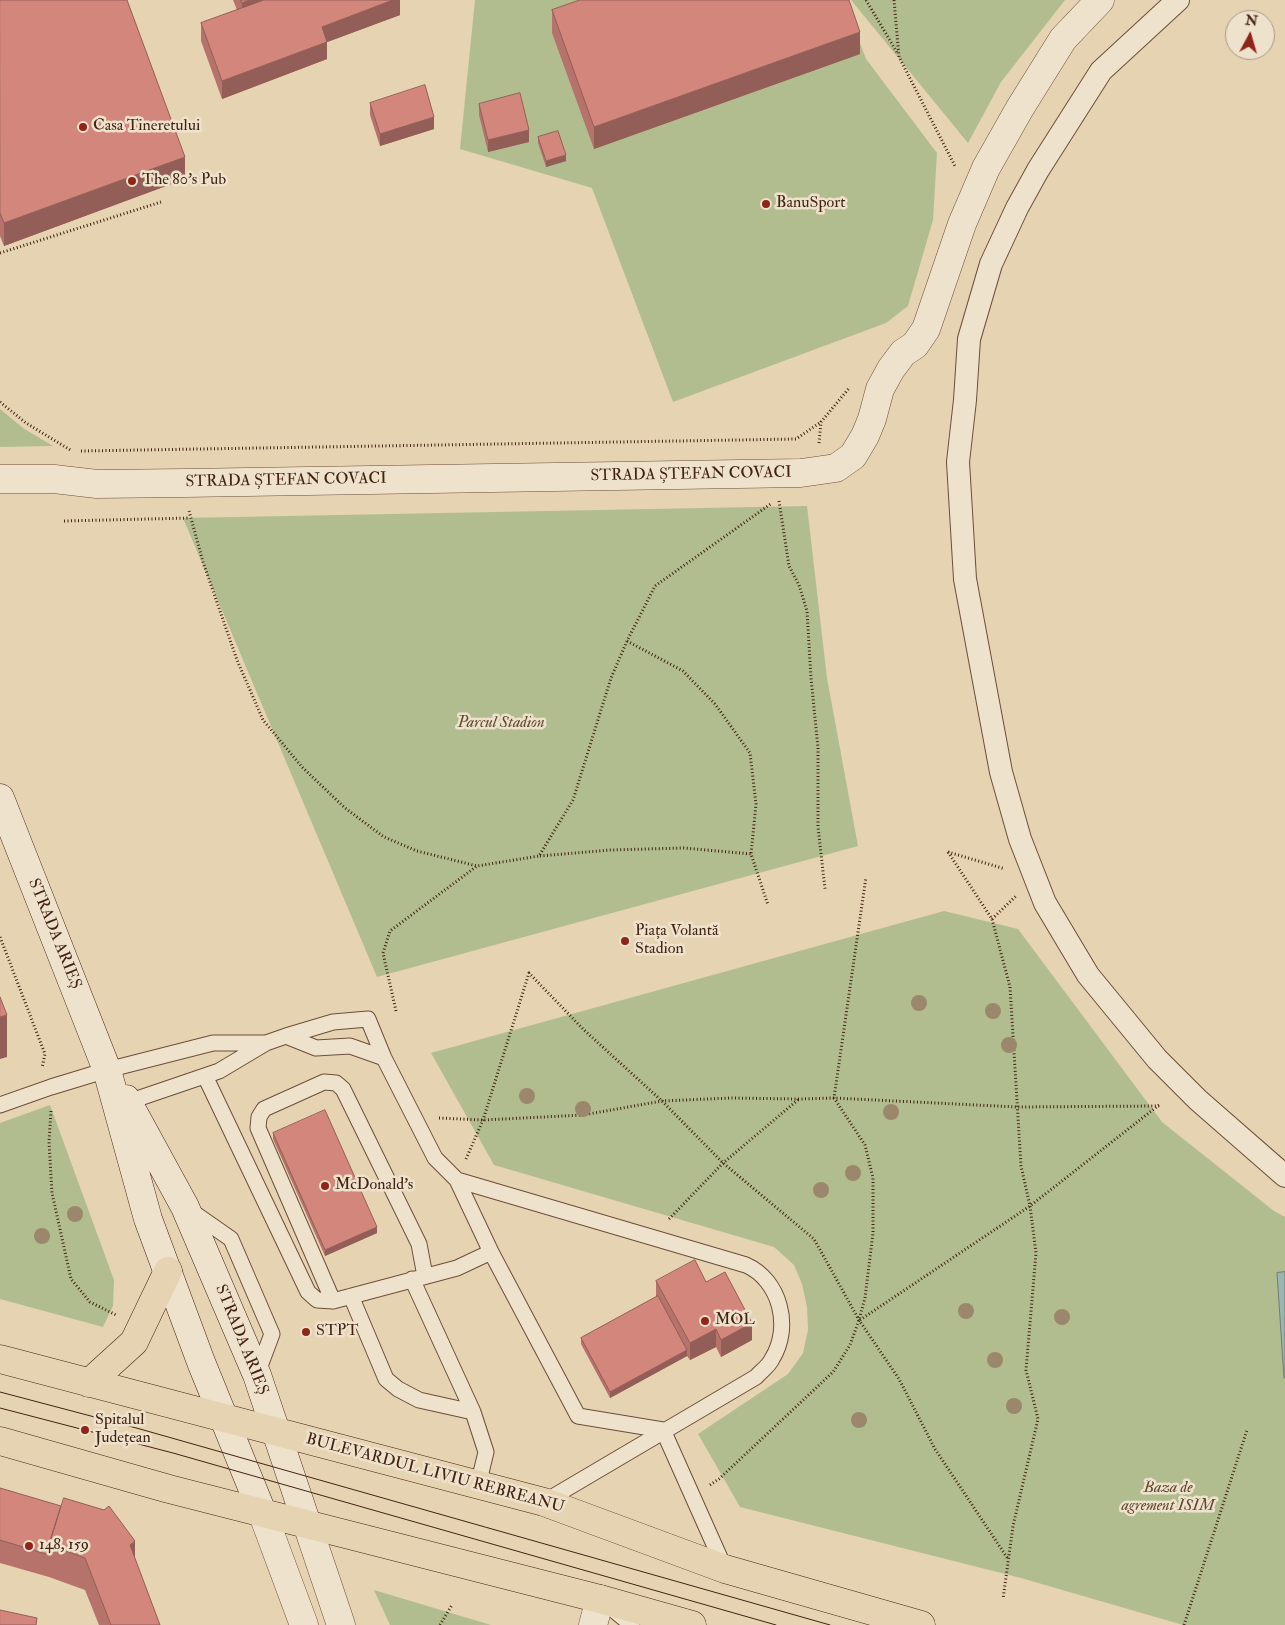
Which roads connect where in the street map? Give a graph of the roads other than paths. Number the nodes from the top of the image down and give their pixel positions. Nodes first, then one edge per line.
1 (1100, 0) edge
2 (1178, 0) edge
3 (0, 479) edge
4 (0, 798) edge
5 (286, 1036) junction
6 (266, 1043) junction
7 (384, 1058) junction
8 (107, 1070) junction
9 (205, 1076) junction
10 (128, 1102) junction
11 (0, 1105) edge
12 (1285, 1176) edge
13 (458, 1180) junction
14 (491, 1252) junction
15 (168, 1271) junction
16 (419, 1277) junction
17 (351, 1296) junction
18 (333, 1301) junction
19 (0, 1359) edge
20 (89, 1382) junction
21 (472, 1412) junction
22 (223, 1416) junction
23 (664, 1430) junction
24 (276, 1431) junction
25 (0, 1441) edge
26 (478, 1484) junction
27 (544, 1502) junction
28 (262, 1512) junction
29 (307, 1524) junction
30 (725, 1569) junction
31 (597, 1612) edge
32 (304, 1625) edge
33 (341, 1625) edge
34 (632, 1625) edge
35 (692, 1625) edge
36 (921, 1625) edge

1 - 3 street, STRADA ȘTEFAN COVACI
2 - 12 street
4 - 8 street, STRADA ARIEȘ
5 - 6 lane
5 - 7 lane
5 - 7 lane
6 - 8 lane
6 - 9 lane
7 - 13 lane
8 - 10 street, STRADA ARIEȘ
8 - 11 lane
8 - 15 street, STRADA ARIEȘ
9 - 10 lane
9 - 18 lane
10 - 24 street, STRADA ARIEȘ
13 - 14 lane
13 - 23 lane
14 - 16 lane
14 - 23 lane
15 - 20 main road
15 - 22 street, STRADA ARIEȘ
16 - 17 lane
16 - 18 lane
16 - 21 lane
17 - 18 lane
17 - 21 lane
19 - 20 main road, BULEVARDUL LIVIU REBREANU
20 - 22 main road, BULEVARDUL LIVIU REBREANU
21 - 26 lane
22 - 24 main road, BULEVARDUL LIVIU REBREANU
22 - 28 street, STRADA ARIEȘ
23 - 27 lane
23 - 30 lane
24 - 26 main road, BULEVARDUL LIVIU REBREANU
24 - 29 street, STRADA ARIEȘ
25 - 28 main road
26 - 27 main road, BULEVARDUL LIVIU REBREANU
27 - 30 main road, BULEVARDUL LIVIU REBREANU
28 - 29 main road
28 - 32 street, STRADA ARIEȘ
29 - 31 main road
29 - 33 street, STRADA ARIEȘ
30 - 36 main road, BULEVARDUL LIVIU REBREANU
31 - 34 lane
31 - 35 main road

